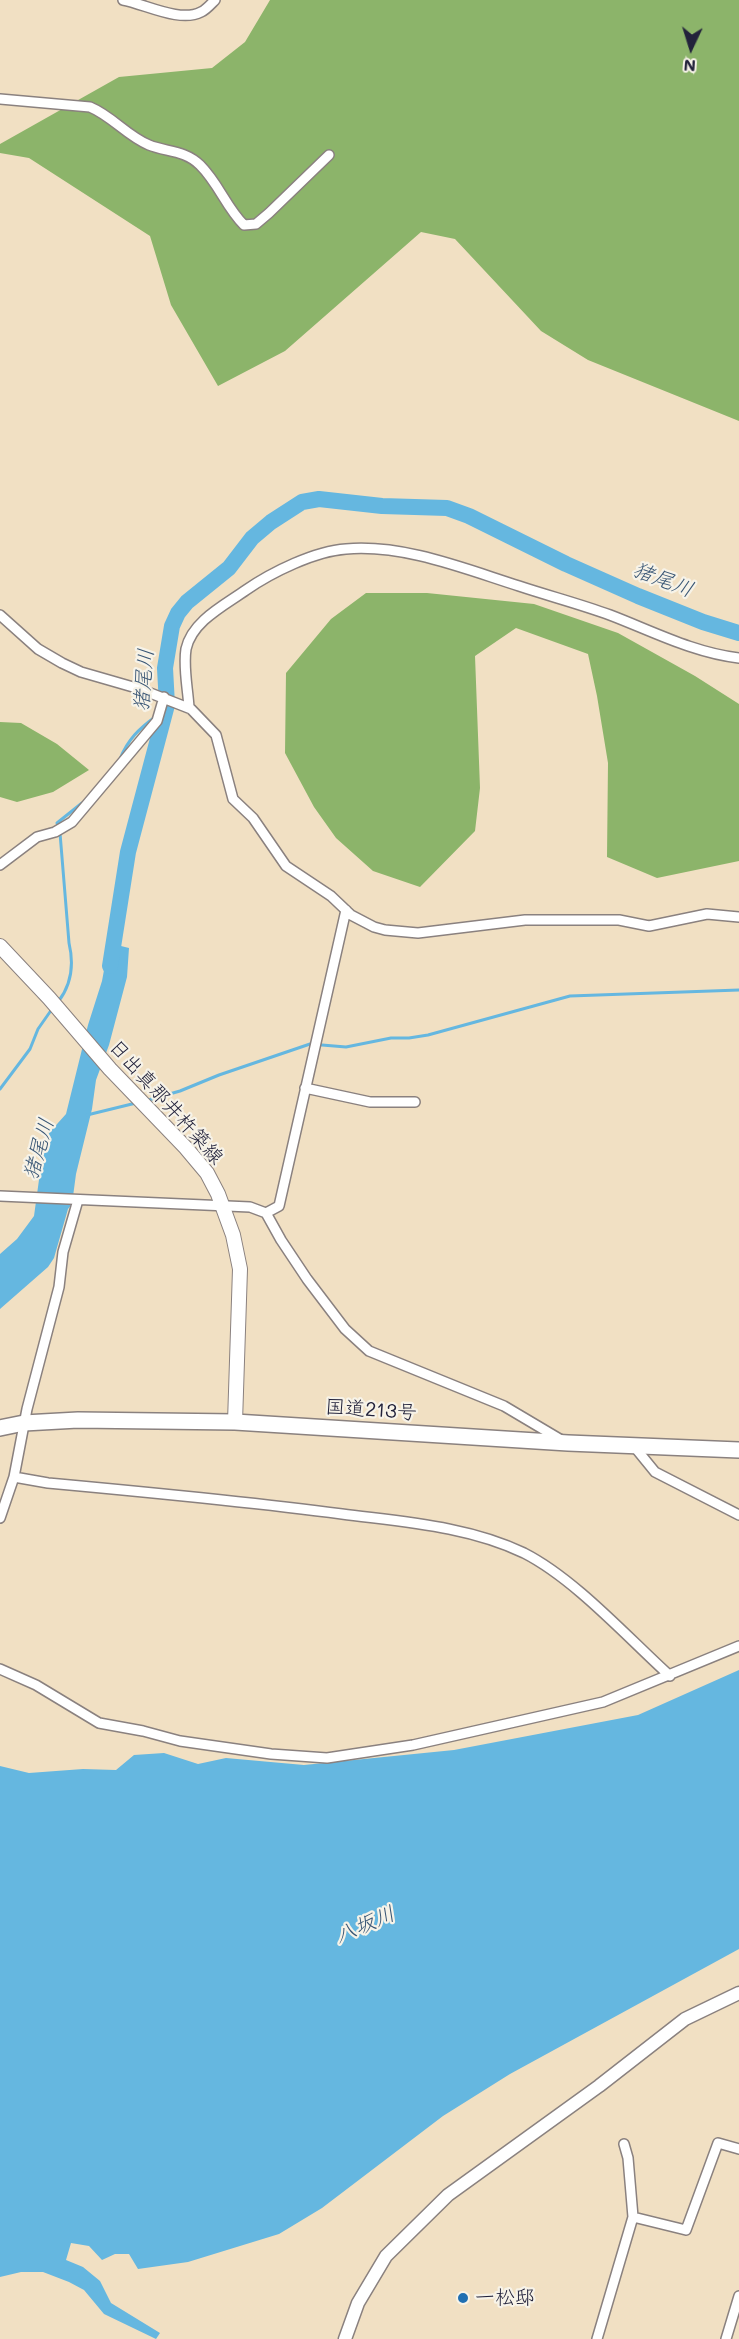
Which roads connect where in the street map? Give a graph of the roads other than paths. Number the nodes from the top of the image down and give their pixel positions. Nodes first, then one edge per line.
1 (123, 0) edge
2 (215, 0) edge
3 (147, 3) edge
4 (0, 99) edge
5 (329, 155) dead end
6 (0, 615) edge
7 (739, 658) edge
8 (164, 697) junction
9 (189, 708) junction
10 (0, 866) edge
11 (346, 910) junction
12 (739, 917) edge
13 (0, 946) edge
14 (305, 1088) junction
15 (415, 1102) dead end
16 (0, 1196) edge
17 (78, 1200) junction
18 (222, 1207) junction
19 (266, 1213) junction
20 (235, 1422) junction
21 (24, 1423) junction
22 (0, 1428) edge
23 (568, 1443) junction
24 (633, 1445) junction
25 (739, 1450) edge
26 (14, 1477) junction
27 (739, 1515) edge
28 (0, 1518) edge
29 (739, 1646) edge
30 (0, 1669) edge
31 (669, 1676) junction
32 (739, 1994) edge
33 (624, 2144) dead end
34 (739, 2149) edge
35 (633, 2217) junction
36 (739, 2296) edge
37 (345, 2339) edge
38 (597, 2339) edge
39 (726, 2339) edge

1 - 3 street
2 - 3 street
4 - 5 street
6 - 8 street
7 - 9 street
8 - 9 street
8 - 10 street
9 - 11 street
11 - 12 street
11 - 14 street
13 - 18 main road, 日出真那井杵築線
14 - 15 street
14 - 19 street
16 - 17 street
17 - 18 street
17 - 21 street
18 - 19 street
18 - 20 main road, 日出真那井杵築線
19 - 23 street
20 - 21 highway, 国道213号
20 - 23 highway, 国道213号
21 - 22 highway, 国道213号
21 - 26 street
23 - 24 highway, 国道213号
24 - 25 highway, 国道213号
24 - 27 street
26 - 28 street
26 - 31 street
29 - 31 street
30 - 31 street
32 - 37 street
33 - 35 street
34 - 35 street
35 - 38 street
36 - 39 street

